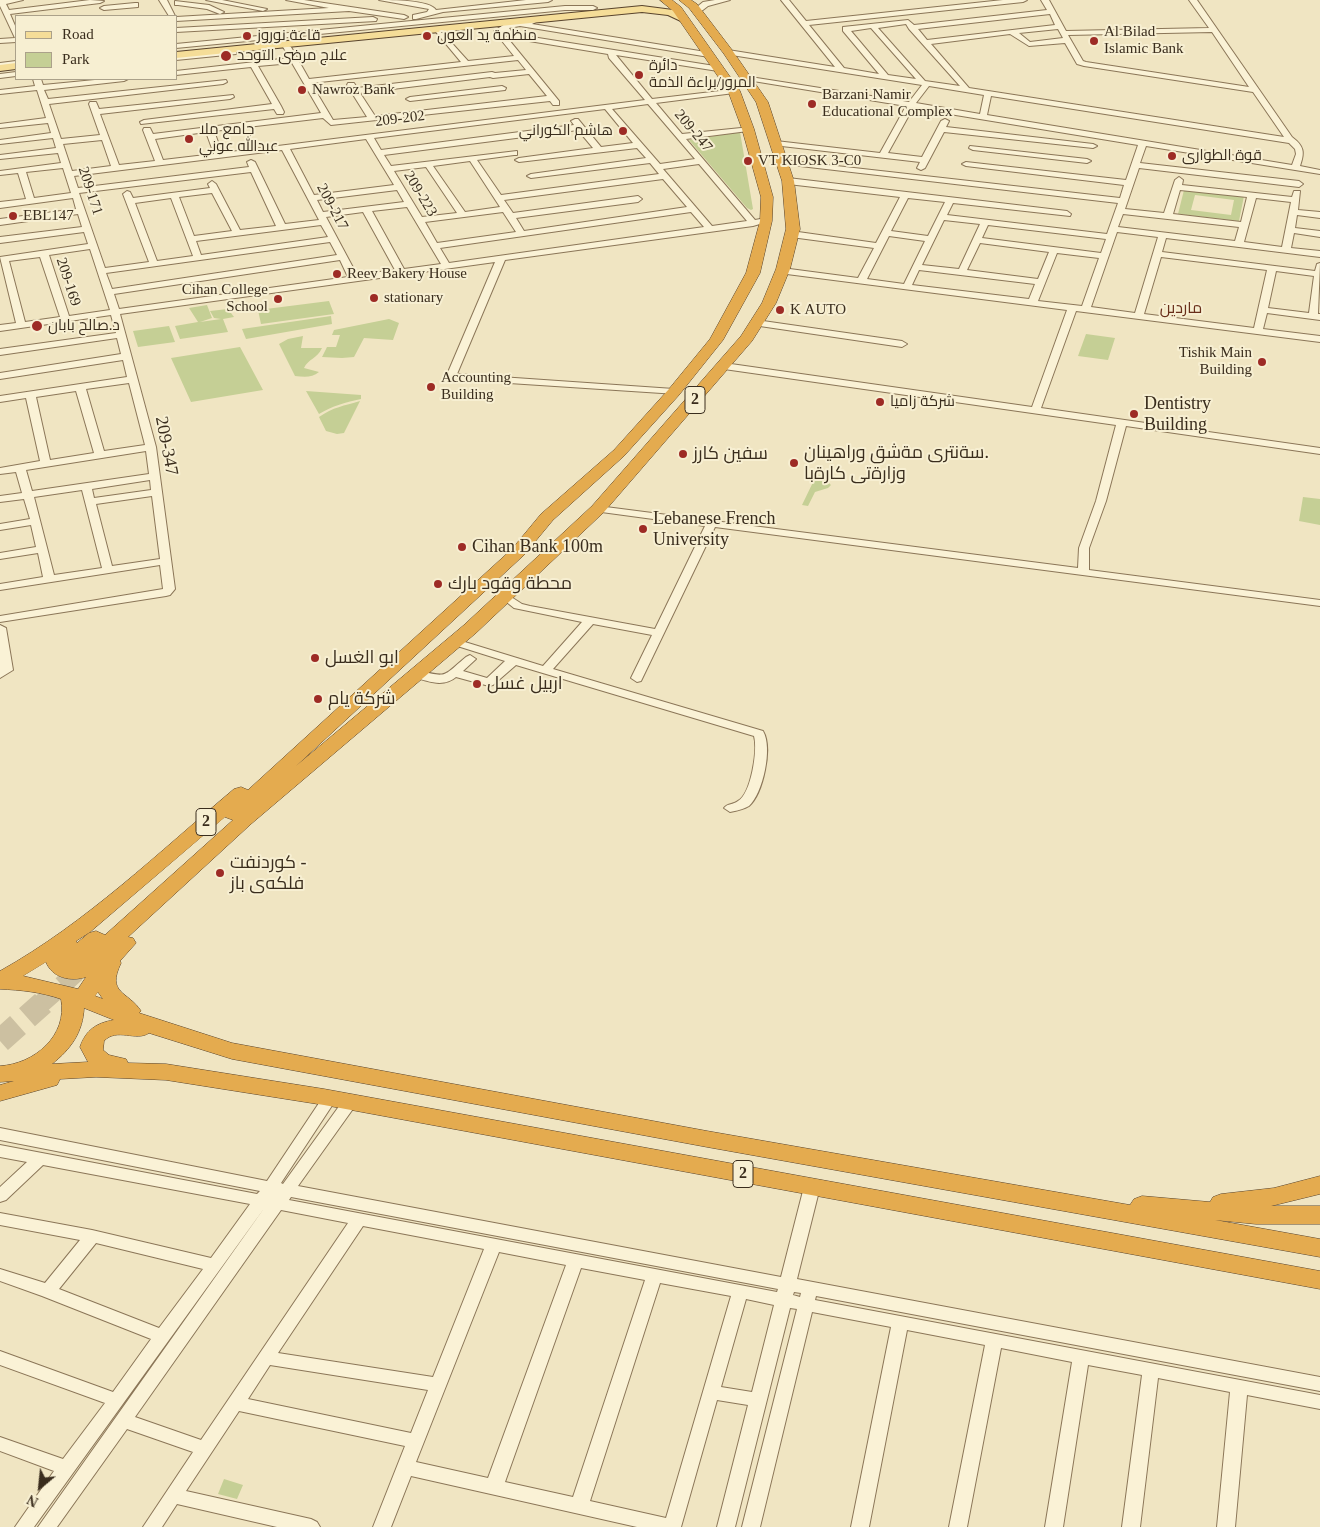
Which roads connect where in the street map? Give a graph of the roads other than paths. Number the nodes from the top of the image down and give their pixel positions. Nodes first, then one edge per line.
1 (19, 0) edge
2 (163, 0) edge
3 (210, 0) edge
4 (290, 0) edge
5 (383, 0) edge
6 (427, 0) edge
7 (548, 0) edge
8 (647, 0) edge
9 (664, 0) edge
10 (684, 0) edge
11 (726, 0) edge
12 (785, 0) edge
13 (1024, 0) edge
14 (1045, 0) edge
15 (1193, 0) edge
16 (2, 1) edge
17 (715, 1) junction
18 (178, 2) dead end
19 (398, 2) junction
20 (501, 2) edge
21 (101, 3) edge
22 (966, 3) edge
23 (637, 4) edge
24 (135, 5) edge
25 (701, 5) edge
26 (348, 9) junction
27 (597, 10) junction
28 (6, 12) junction
29 (1052, 12) junction
30 (288, 13) junction
31 (430, 13) junction
32 (900, 13) junction
33 (107, 15) edge
34 (171, 15) edge
35 (224, 16) junction
36 (404, 17) junction
37 (417, 17) junction
38 (854, 18) junction
39 (178, 19) edge
40 (683, 19) junction
41 (984, 19) junction
42 (454, 21) junction
43 (521, 22) junction
44 (804, 24) junction
45 (910, 24) junction
46 (872, 26) junction
47 (227, 27) junction
48 (487, 27) dead end
49 (505, 27) junction
50 (862, 27) junction
51 (431, 29) junction
52 (178, 30) edge
53 (1214, 30) junction
54 (15, 32) edge
55 (1012, 32) junction
56 (1001, 33) junction
57 (1065, 33) junction
58 (15, 34) edge
59 (0, 41) edge
60 (251, 42) junction
61 (926, 42) junction
62 (263, 44) junction
63 (178, 46) edge
64 (287, 47) junction
65 (178, 50) edge
66 (728, 52) junction
67 (612, 54) junction
68 (709, 55) junction
69 (178, 56) edge
70 (519, 58) junction
71 (295, 60) junction
72 (465, 62) dead end
73 (483, 62) junction
74 (254, 65) junction
75 (217, 69) junction
76 (718, 69) junction
77 (842, 70) junction
78 (531, 72) junction
79 (178, 73) edge
80 (493, 75) junction
81 (346, 77) junction
82 (886, 77) junction
83 (747, 78) junction
84 (37, 80) edge
85 (115, 80) edge
86 (307, 81) junction
87 (223, 82) junction
88 (925, 83) junction
89 (401, 85) junction
90 (41, 88) junction
91 (502, 88) junction
92 (967, 90) junction
93 (1256, 90) junction
94 (355, 91) junction
95 (0, 92) edge
96 (988, 93) junction
97 (90, 97) junction
98 (230, 97) junction
99 (552, 98) junction
100 (410, 99) junction
101 (46, 102) junction
102 (514, 102) junction
103 (651, 102) junction
104 (911, 105) junction
105 (277, 106) junction
106 (138, 107) junction
107 (607, 107) junction
108 (765, 109) junction
109 (237, 110) junction
110 (741, 110) junction
111 (951, 111) junction
112 (96, 112) junction
113 (433, 112) junction
114 (566, 112) junction
115 (419, 113) junction
116 (326, 116) junction
117 (984, 117) junction
118 (373, 119) junction
119 (52, 120) junction
120 (284, 121) junction
121 (144, 122) junction
122 (331, 123) junction
123 (465, 125) junction
124 (0, 126) edge
125 (580, 127) junction
126 (442, 128) junction
127 (941, 129) junction
128 (209, 130) junction
129 (982, 134) junction
130 (1097, 135) junction
131 (105, 136) junction
132 (369, 136) junction
133 (150, 137) junction
134 (502, 137) junction
135 (681, 137) junction
136 (340, 140) junction
137 (475, 140) junction
138 (1292, 141) junction
139 (0, 142) edge
140 (59, 142) junction
141 (776, 143) junction
142 (1143, 143) junction
143 (639, 145) junction
144 (1093, 146) junction
145 (285, 147) junction
146 (973, 148) junction
147 (599, 150) junction
148 (245, 152) junction
149 (379, 153) junction
150 (514, 153) junction
151 (219, 155) junction
152 (883, 155) junction
153 (0, 157) edge
154 (472, 158) junction
155 (519, 160) junction
156 (924, 160) junction
157 (701, 161) junction
158 (1087, 161) junction
159 (783, 162) junction
160 (160, 163) junction
161 (654, 163) junction
162 (428, 164) junction
163 (966, 164) junction
164 (67, 165) junction
165 (1135, 165) junction
166 (116, 168) junction
167 (254, 169) junction
168 (389, 169) junction
169 (1298, 169) junction
170 (21, 170) junction
171 (1182, 170) junction
172 (1320, 172) edge
173 (0, 173) edge
174 (70, 174) junction
175 (208, 175) junction
176 (531, 176) junction
177 (665, 176) junction
178 (916, 177) junction
179 (1080, 178) junction
180 (938, 179) junction
181 (624, 181) junction
182 (788, 181) junction
183 (959, 182) junction
184 (1129, 183) junction
185 (1299, 184) junction
186 (122, 185) junction
187 (399, 187) junction
188 (1177, 187) junction
189 (215, 190) junction
190 (543, 192) junction
191 (76, 193) junction
192 (906, 194) junction
193 (1074, 195) junction
194 (174, 196) junction
195 (1252, 196) junction
196 (929, 197) junction
197 (312, 198) junction
198 (499, 198) junction
199 (638, 199) junction
200 (950, 200) junction
201 (1296, 200) junction
202 (31, 201) junction
203 (130, 201) junction
204 (1123, 201) junction
205 (409, 204) junction
206 (0, 205) edge
207 (366, 209) junction
208 (693, 209) junction
209 (82, 211) junction
210 (1120, 211) junction
211 (508, 212) junction
212 (1293, 212) junction
213 (1067, 214) junction
214 (462, 215) junction
215 (651, 215) junction
216 (1168, 216) junction
217 (1320, 216) edge
218 (941, 217) junction
219 (322, 218) junction
220 (419, 220) junction
221 (0, 222) edge
222 (760, 222) junction
223 (985, 222) junction
224 (1244, 225) junction
225 (282, 228) junction
226 (88, 229) junction
227 (710, 229) junction
228 (1290, 230) junction
229 (1060, 231) junction
230 (237, 233) junction
231 (886, 233) junction
232 (1112, 233) junction
233 (522, 234) junction
234 (791, 234) junction
235 (1320, 234) edge
236 (1162, 235) junction
237 (565, 238) junction
238 (931, 238) junction
239 (192, 239) junction
240 (333, 239) junction
241 (0, 240) edge
242 (977, 240) junction
243 (1239, 244) junction
244 (93, 246) junction
245 (435, 246) junction
246 (879, 246) junction
247 (1054, 250) junction
248 (1286, 250) junction
249 (44, 254) junction
250 (1157, 254) junction
251 (1320, 254) edge
252 (1104, 256) junction
253 (343, 257) junction
254 (198, 258) junction
255 (501, 258) junction
256 (2, 260) edge
257 (246, 261) junction
258 (154, 264) junction
259 (446, 266) junction
260 (917, 267) junction
261 (1272, 268) junction
262 (1319, 270) edge
263 (101, 271) junction
264 (782, 271) junction
265 (4, 272) edge
266 (401, 272) junction
267 (962, 272) junction
268 (354, 279) junction
269 (861, 281) junction
270 (1042, 282) junction
271 (224, 286) junction
272 (907, 286) junction
273 (108, 292) junction
274 (740, 298) junction
275 (771, 298) junction
276 (1032, 302) junction
277 (1072, 308) junction
278 (1086, 309) junction
279 (1264, 310) junction
280 (114, 312) junction
281 (731, 314) junction
282 (1139, 316) junction
283 (1316, 316) edge
284 (65, 319) junction
285 (757, 321) junction
286 (21, 325) junction
287 (0, 328) edge
288 (1258, 332) junction
289 (121, 334) junction
290 (1320, 339) edge
291 (902, 344) dead end
292 (0, 352) edge
293 (127, 356) junction
294 (724, 366) junction
295 (0, 376) edge
296 (133, 379) junction
297 (80, 387) junction
298 (676, 390) junction
299 (30, 394) junction
300 (0, 399) edge
301 (1035, 411) junction
302 (1121, 425) junction
303 (151, 447) junction
304 (1320, 452) edge
305 (100, 456) junction
306 (46, 464) junction
307 (20, 468) junction
308 (0, 471) edge
309 (155, 476) junction
310 (86, 486) junction
311 (157, 492) junction
312 (28, 495) junction
313 (0, 499) edge
314 (90, 502) junction
315 (598, 509) junction
316 (36, 521) junction
317 (711, 524) junction
318 (0, 527) edge
319 (43, 549) junction
320 (0, 556) edge
321 (165, 561) junction
322 (108, 570) junction
323 (1083, 571) junction
324 (49, 579) junction
325 (0, 587) edge
326 (505, 596) junction
327 (1320, 602) edge
328 (0, 619) edge
329 (590, 621) junction
330 (0, 628) edge
331 (658, 633) junction
332 (455, 642) junction
333 (470, 659) dead end
334 (514, 660) junction
335 (546, 670) junction
336 (454, 673) junction
337 (0, 674) edge
338 (417, 674) junction
339 (637, 678) dead end
340 (341, 713) junction
341 (364, 720) junction
342 (730, 808) dead end
343 (78, 931) junction
344 (124, 944) junction
345 (0, 967) edge
346 (0, 981) edge
347 (76, 996) junction
348 (188, 1039) junction
349 (166, 1072) junction
350 (2, 1079) edge
351 (340, 1100) junction
352 (326, 1121) junction
353 (0, 1134) edge
354 (0, 1151) edge
355 (40, 1159) junction
356 (1320, 1185) edge
357 (270, 1186) junction
358 (812, 1187) junction
359 (287, 1190) junction
360 (0, 1196) edge
361 (261, 1201) junction
362 (278, 1204) junction
363 (1139, 1204) junction
364 (1080, 1206) junction
365 (1320, 1215) edge
366 (0, 1219) edge
367 (358, 1220) junction
368 (92, 1236) junction
369 (494, 1245) junction
370 (542, 1246) junction
371 (1320, 1248) edge
372 (1156, 1250) junction
373 (575, 1261) junction
374 (213, 1265) junction
375 (0, 1276) edge
376 (654, 1276) junction
377 (1320, 1280) edge
378 (1320, 1289) edge
379 (48, 1291) junction
380 (740, 1292) junction
381 (786, 1292) junction
382 (808, 1296) junction
383 (900, 1322) junction
384 (162, 1336) junction
385 (994, 1340) junction
386 (1108, 1353) junction
387 (1081, 1356) junction
388 (0, 1358) edge
389 (266, 1358) junction
390 (1151, 1370) junction
391 (1320, 1384) edge
392 (438, 1385) junction
393 (1240, 1387) junction
394 (711, 1392) junction
395 (116, 1400) junction
396 (758, 1400) junction
397 (1320, 1402) edge
398 (235, 1403) junction
399 (123, 1420) junction
400 (416, 1441) junction
401 (0, 1444) edge
402 (204, 1449) junction
403 (66, 1468) junction
404 (405, 1468) junction
405 (494, 1487) junction
406 (173, 1496) junction
407 (579, 1506) junction
408 (24, 1527) edge
409 (47, 1527) edge
410 (152, 1527) edge
411 (311, 1527) edge
412 (382, 1527) edge
413 (671, 1527) edge
414 (726, 1527) edge
415 (751, 1527) edge
416 (860, 1527) edge
417 (958, 1527) edge
418 (1054, 1527) edge
419 (1131, 1527) edge
420 (1226, 1527) edge

1 - 16 street
2 - 34 street
3 - 30 street
4 - 26 street
5 - 19 street
6 - 19 street
7 - 20 street
8 - 23 main road
9 - 40 highway, 2
10 - 25 highway, 2
11 - 17 street
12 - 44 street
13 - 22 street
14 - 29 street
15 - 53 street
16 - 28 street
17 - 25 street
17 - 25 street
18 - 35 street
19 - 31 street
20 - 31 street
21 - 24 street
21 - 28 street
21 - 33 street
22 - 32 street
22 - 41 street
23 - 27 main road
23 - 40 main road
25 - 66 highway, 2
26 - 30 street
26 - 36 street
27 - 42 main road
27 - 43 main road
28 - 54 street
29 - 41 street
29 - 57 street
30 - 35 street
31 - 37 street
32 - 38 street
32 - 45 street
35 - 39 street
35 - 47 street
36 - 37 street
36 - 47 street
37 - 51 street
38 - 44 street
38 - 50 street
40 - 68 highway, 2
41 - 45 street
41 - 56 street
42 - 51 street
42 - 60 main road
43 - 49 street
43 - 51 main road
43 - 68 street
44 - 77 street
45 - 46 street
45 - 61 street
46 - 50 street
46 - 88 street
47 - 52 street
48 - 51 street
49 - 67 street
49 - 70 street
50 - 82 street
51 - 62 main road
51 - 64 street
51 - 72 street
53 - 57 street
53 - 93 street
55 - 56 street
55 - 57 street
55 - 57 street
56 - 61 street
57 - 93 street
58 - 59 street
60 - 62 main road
60 - 65 main road
61 - 92 street
62 - 63 street
62 - 64 street
62 - 69 main road
64 - 71 street
66 - 77 street
66 - 83 highway, 2
67 - 76 street
67 - 103 street, 209-247
68 - 76 highway, 2
70 - 73 street
70 - 78 street
71 - 74 street
71 - 86 street
73 - 80 street
73 - 81 street
74 - 75 street
74 - 105 street
75 - 79 street
75 - 87 street
76 - 110 highway, 2
77 - 82 street
78 - 80 street
78 - 99 street
80 - 89 street
80 - 91 street
81 - 86 street
81 - 94 street
82 - 88 street
83 - 104 street
83 - 108 highway, 2
84 - 90 street, 209-171
85 - 90 street
86 - 116 street
87 - 97 street
87 - 98 street
88 - 92 street
88 - 104 street
89 - 94 street
89 - 100 street
90 - 95 street
90 - 101 street, 209-171
91 - 100 street
91 - 102 street
92 - 96 street
93 - 138 street
94 - 118 street
96 - 117 street
96 - 138 street
97 - 101 street
97 - 112 street
98 - 106 street
98 - 109 street
99 - 102 street
99 - 114 street
100 - 115 street
101 - 119 street, 209-171
102 - 113 street
103 - 107 street, 209-202
103 - 110 street, 209-202
103 - 135 street, 209-247
104 - 111 street
104 - 152 street
105 - 109 street
105 - 120 street
106 - 112 street
106 - 121 street
107 - 114 street, 209-202
107 - 143 street
108 - 110 highway
108 - 141 highway, 2
109 - 121 street
110 - 135 street
110 - 222 highway, 2
111 - 117 street
111 - 127 street
112 - 131 street
113 - 115 street
113 - 126 street
114 - 123 street, 209-202
114 - 125 street
115 - 118 street
116 - 120 street
116 - 122 street
117 - 130 street
118 - 122 street
119 - 124 street
119 - 140 street, 209-171
120 - 128 street
121 - 133 street
122 - 136 street
123 - 126 street, 209-202
123 - 137 street
125 - 134 street
125 - 147 street
126 - 132 street, 209-202
127 - 129 street
127 - 156 street
128 - 133 street
128 - 151 street
129 - 144 street
129 - 146 street
130 - 142 street
130 - 144 street
131 - 140 street
131 - 166 street
132 - 136 street, 209-202
132 - 149 street, 209-223
133 - 160 street
134 - 137 street
134 - 150 street
135 - 157 street, 209-247
136 - 145 street, 209-202
137 - 149 street
138 - 169 street
139 - 140 street
140 - 153 street
140 - 164 street, 209-171
141 - 152 street
141 - 159 highway, 2
142 - 165 street
142 - 169 street
143 - 147 street
143 - 161 street
144 - 158 street
145 - 148 street, 209-202
145 - 197 street, 209-217
146 - 158 street
146 - 163 street
147 - 155 street
148 - 151 street, 209-202
148 - 167 street
149 - 168 street, 209-223
150 - 154 street
150 - 155 street
151 - 160 street, 209-202
152 - 156 street
154 - 162 street
154 - 198 street
155 - 176 street
156 - 178 street
157 - 161 street
157 - 222 street, 209-247
158 - 179 street
159 - 178 street
159 - 182 highway, 2
160 - 166 street, 209-202
161 - 176 street
161 - 177 street
162 - 168 street
162 - 214 street
163 - 179 street
163 - 183 street
164 - 170 street
164 - 174 street, 209-171
165 - 171 street
165 - 184 street
166 - 174 street, 209-202
167 - 175 street
167 - 225 street
168 - 187 street, 209-223
169 - 172 street
169 - 185 street
170 - 173 street
170 - 202 street
171 - 185 street
171 - 188 street
174 - 191 street, 209-171
175 - 186 street
175 - 189 street
176 - 190 street
177 - 181 street
177 - 208 street
178 - 180 street
179 - 184 street
180 - 183 street
180 - 196 street
181 - 190 street
181 - 199 street
182 - 192 street
182 - 234 highway, 2
183 - 193 street
184 - 204 street
185 - 201 street
186 - 191 street
186 - 203 street
187 - 197 street
187 - 205 street, 209-223
188 - 195 street
188 - 216 street
189 - 194 street
189 - 230 street
190 - 198 street
191 - 202 street
191 - 209 street, 209-171
192 - 196 street
192 - 231 street
193 - 204 street
193 - 213 street
194 - 203 street
194 - 239 street
195 - 201 street
195 - 224 street
196 - 200 street
197 - 219 street, 209-217
198 - 211 street
199 - 211 street
199 - 215 street
200 - 213 street
200 - 218 street
201 - 212 street
202 - 206 street
203 - 258 street
204 - 210 street
205 - 207 street
205 - 220 street, 209-223
207 - 219 street
207 - 266 street
208 - 215 street
208 - 227 street
209 - 221 street
209 - 226 street, 209-171
210 - 216 street
210 - 232 street
211 - 214 street
211 - 233 street
212 - 217 street
212 - 228 street
213 - 229 street
214 - 220 street
215 - 237 street
216 - 224 street
218 - 223 street
218 - 238 street
219 - 225 street
219 - 240 street, 209-217
220 - 245 street, 209-223
222 - 227 street
222 - 274 highway, 2
223 - 229 street
223 - 242 street
224 - 243 street
225 - 230 street
226 - 241 street
226 - 244 street, 209-171
227 - 237 street
228 - 235 street
228 - 248 street
229 - 232 street
230 - 239 street
231 - 238 street
231 - 246 street
232 - 236 street
232 - 252 street
233 - 237 street
233 - 245 street
234 - 246 street
234 - 264 highway, 2
236 - 243 street
236 - 250 street
237 - 255 street
238 - 260 street
239 - 254 street
240 - 253 street, 209-217
240 - 257 street
242 - 247 street
242 - 267 street
243 - 248 street
244 - 249 street
244 - 263 street, 209-171
245 - 259 street, 209-223
246 - 269 street
247 - 252 street
247 - 270 street
248 - 251 street
249 - 256 street
249 - 284 street, 209-169
250 - 261 street
250 - 282 street
252 - 278 street
253 - 257 street
253 - 268 street, 209-217
254 - 257 street
254 - 258 street
255 - 259 street
255 - 298 street
256 - 265 street
257 - 271 street
258 - 263 street
259 - 266 street
260 - 267 street
260 - 272 street
261 - 262 street
261 - 279 street
262 - 283 street
263 - 273 street, 209-171
264 - 269 street
264 - 275 highway, 2
265 - 286 street
266 - 268 street
267 - 270 street
268 - 271 street
269 - 272 street
270 - 276 street
271 - 273 street
271 - 280 street
272 - 276 street
273 - 280 street, 209-171
274 - 275 highway
274 - 281 highway, 2
275 - 285 highway, 2
276 - 277 street
277 - 278 street
277 - 301 street
278 - 282 street
279 - 283 street
279 - 288 street
280 - 284 street
280 - 289 street, 209-347
281 - 285 highway
281 - 298 highway, 2
282 - 288 street
284 - 286 street
285 - 291 street
285 - 294 highway, 2
286 - 287 street
288 - 290 street
289 - 292 street
289 - 293 street, 209-347
293 - 295 street
293 - 296 street, 209-347
294 - 301 street
294 - 315 highway, 2
296 - 297 street
296 - 303 street, 209-347
297 - 299 street
297 - 305 street
298 - 340 highway, 2
299 - 300 street
299 - 306 street
301 - 302 street
301 - 304 street
302 - 304 street
302 - 323 street
303 - 305 street
303 - 309 street, 209-347
305 - 306 street
306 - 307 street
307 - 308 street
307 - 312 street
309 - 310 street
309 - 311 street, 209-347
310 - 312 street
310 - 314 street
311 - 314 street
311 - 321 street, 209-347
312 - 313 street
312 - 316 street
314 - 322 street
315 - 317 street
315 - 326 highway, 2
316 - 318 street
316 - 319 street
317 - 323 street
317 - 331 street
319 - 320 street
319 - 324 street
321 - 322 street
321 - 328 street, 209-347
322 - 324 street
323 - 327 street
324 - 325 street
326 - 329 street
326 - 332 highway, 2
329 - 331 street
329 - 335 street
330 - 337 street
331 - 339 street
332 - 334 street
332 - 338 highway, 2
333 - 336 street
334 - 335 street
334 - 336 street
335 - 342 street
336 - 338 street
338 - 341 highway, 2
340 - 341 highway
340 - 343 highway, 2
341 - 344 highway, 2
343 - 344 highway
343 - 345 highway
343 - 346 highway, 2
344 - 347 highway, 2
344 - 348 highway
346 - 347 highway
347 - 348 highway, 2
347 - 350 highway
348 - 349 highway
348 - 364 highway, 2
349 - 350 highway, 2
349 - 351 highway, 2
351 - 352 street
351 - 358 highway, 2
352 - 357 street
352 - 359 street
353 - 357 street
354 - 355 street
355 - 360 street
355 - 361 street
356 - 363 highway
357 - 359 street
357 - 361 street
358 - 372 highway, 2
358 - 381 street
359 - 362 street
359 - 370 street
361 - 362 street
361 - 374 street
362 - 367 street
362 - 399 street
363 - 364 highway
363 - 365 highway
364 - 371 highway, 2
366 - 368 street
367 - 369 street
367 - 389 street
368 - 374 street
368 - 379 street
369 - 370 street
369 - 392 street
370 - 373 street
370 - 381 street
372 - 377 highway, 2
372 - 378 highway
373 - 376 street
373 - 405 street
374 - 384 street
375 - 379 street
376 - 380 street
376 - 407 street
379 - 384 street
380 - 381 street
380 - 394 street
381 - 382 street
381 - 396 street
382 - 383 street
382 - 386 street
382 - 415 street
383 - 385 street
383 - 416 street
384 - 395 street
385 - 387 street
385 - 417 street
386 - 387 street
386 - 390 street
386 - 391 street
387 - 418 street
388 - 395 street
389 - 392 street
389 - 398 street
390 - 393 street
390 - 419 street
392 - 400 street
393 - 397 street
393 - 420 street
394 - 396 street
394 - 413 street
395 - 403 street
396 - 414 street
398 - 400 street
398 - 402 street
399 - 402 street
399 - 409 street
400 - 404 street
401 - 403 street
402 - 406 street
403 - 408 street
404 - 405 street
404 - 412 street
405 - 407 street
406 - 410 street
406 - 411 street
407 - 413 street

